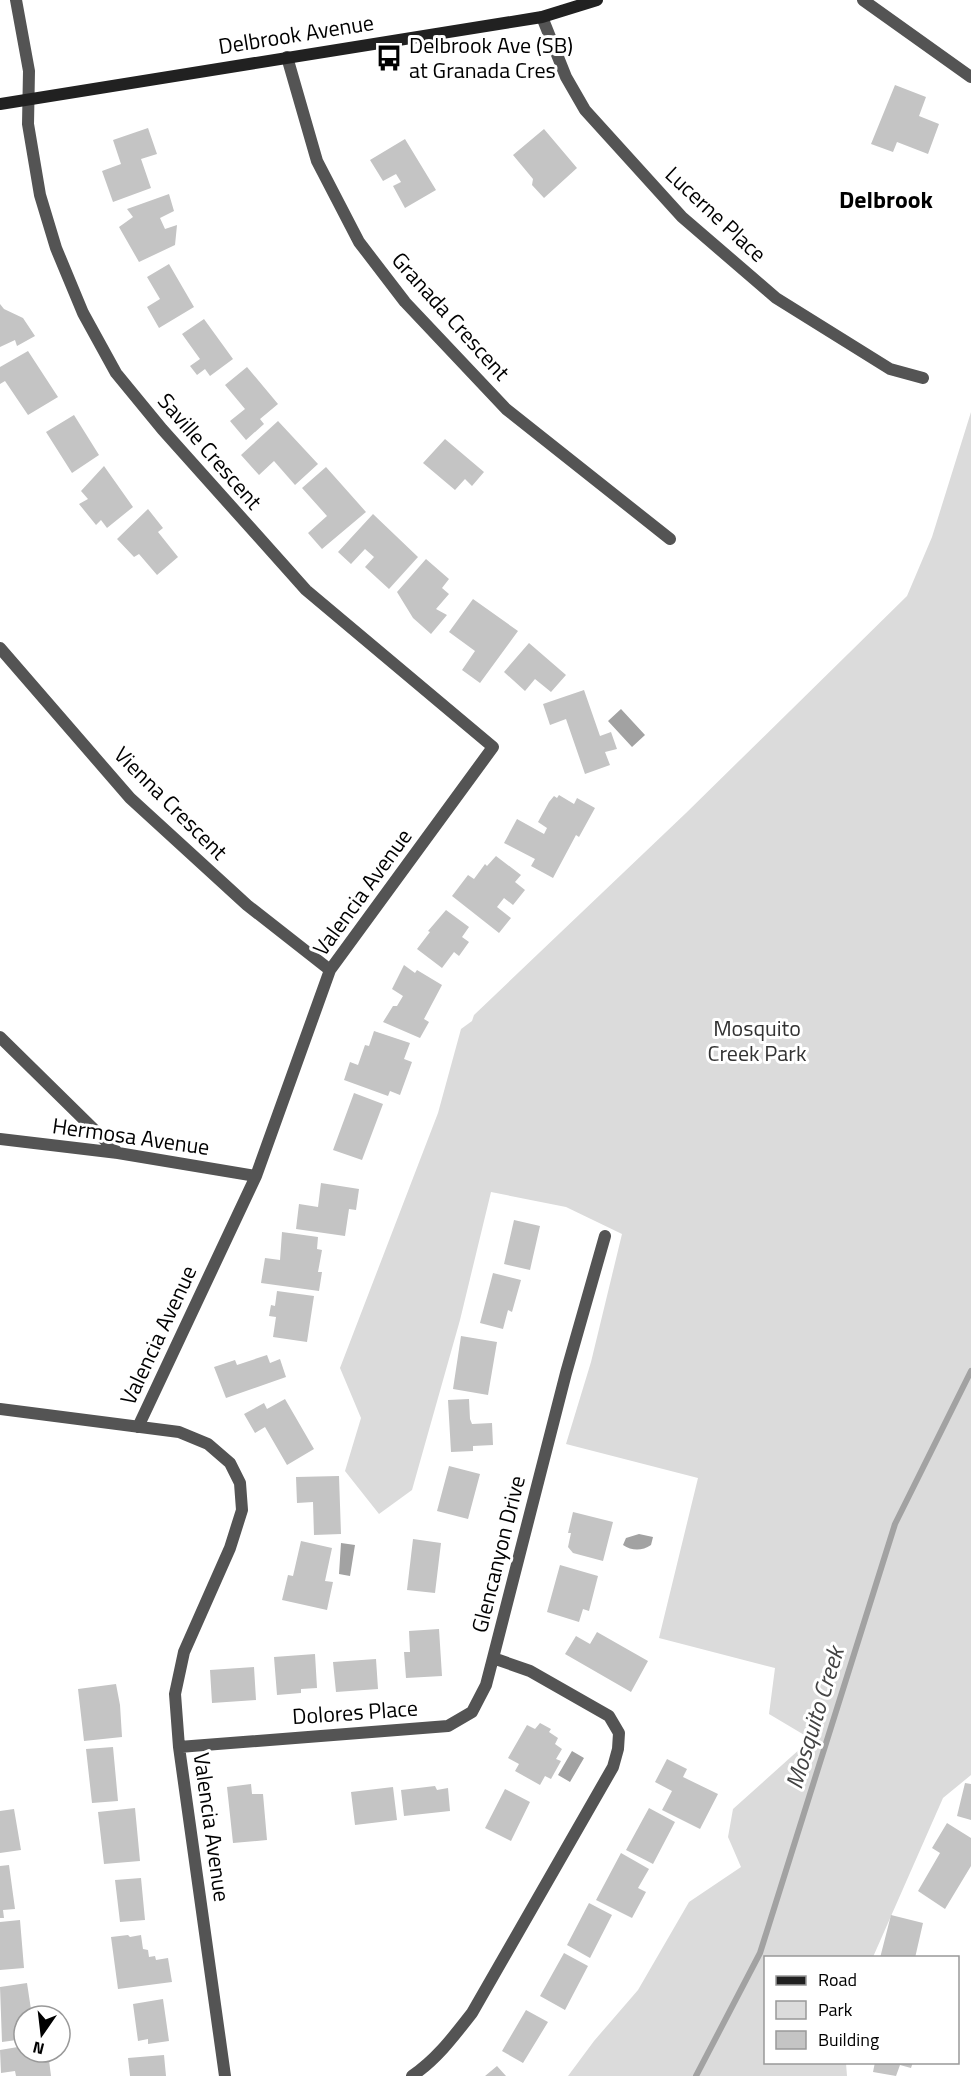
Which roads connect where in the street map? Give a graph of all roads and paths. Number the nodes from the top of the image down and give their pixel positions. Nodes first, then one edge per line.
1 (16, 0) edge
2 (597, 0) edge
3 (863, 0) edge
4 (542, 16) junction
5 (287, 57) junction
6 (971, 77) edge
7 (28, 99) junction
8 (0, 104) edge
9 (923, 378) dead end
10 (670, 539) dead end
11 (0, 648) edge
12 (493, 747) joint
13 (330, 970) junction
14 (0, 1037) edge
15 (0, 1139) edge
16 (118, 1153) junction
17 (256, 1176) junction
18 (605, 1236) dead end
19 (0, 1409) edge
20 (138, 1427) junction
21 (493, 1658) junction
22 (179, 1747) junction
23 (225, 2076) edge
24 (412, 2076) edge

1 - 7 street, Saville Crescent
2 - 4 street, Delbrook Avenue
3 - 6 street
4 - 5 street, Delbrook Avenue
4 - 9 street, Lucerne Place
5 - 7 street, Delbrook Avenue
5 - 10 street, Granada Crescent
7 - 8 street, Delbrook Avenue
7 - 12 street, Saville Crescent
11 - 13 street, Vienna Crescent
12 - 13 street, Valencia Avenue
13 - 17 street, Valencia Avenue
14 - 16 street
15 - 16 street, Hermosa Avenue
16 - 17 street, Hermosa Avenue
17 - 20 street, Valencia Avenue
18 - 21 street, Glencanyon Drive
19 - 20 street
20 - 22 street, Valencia Avenue
21 - 22 street, Dolores Place
21 - 24 street, Glencanyon Drive
22 - 23 street, Valencia Avenue

